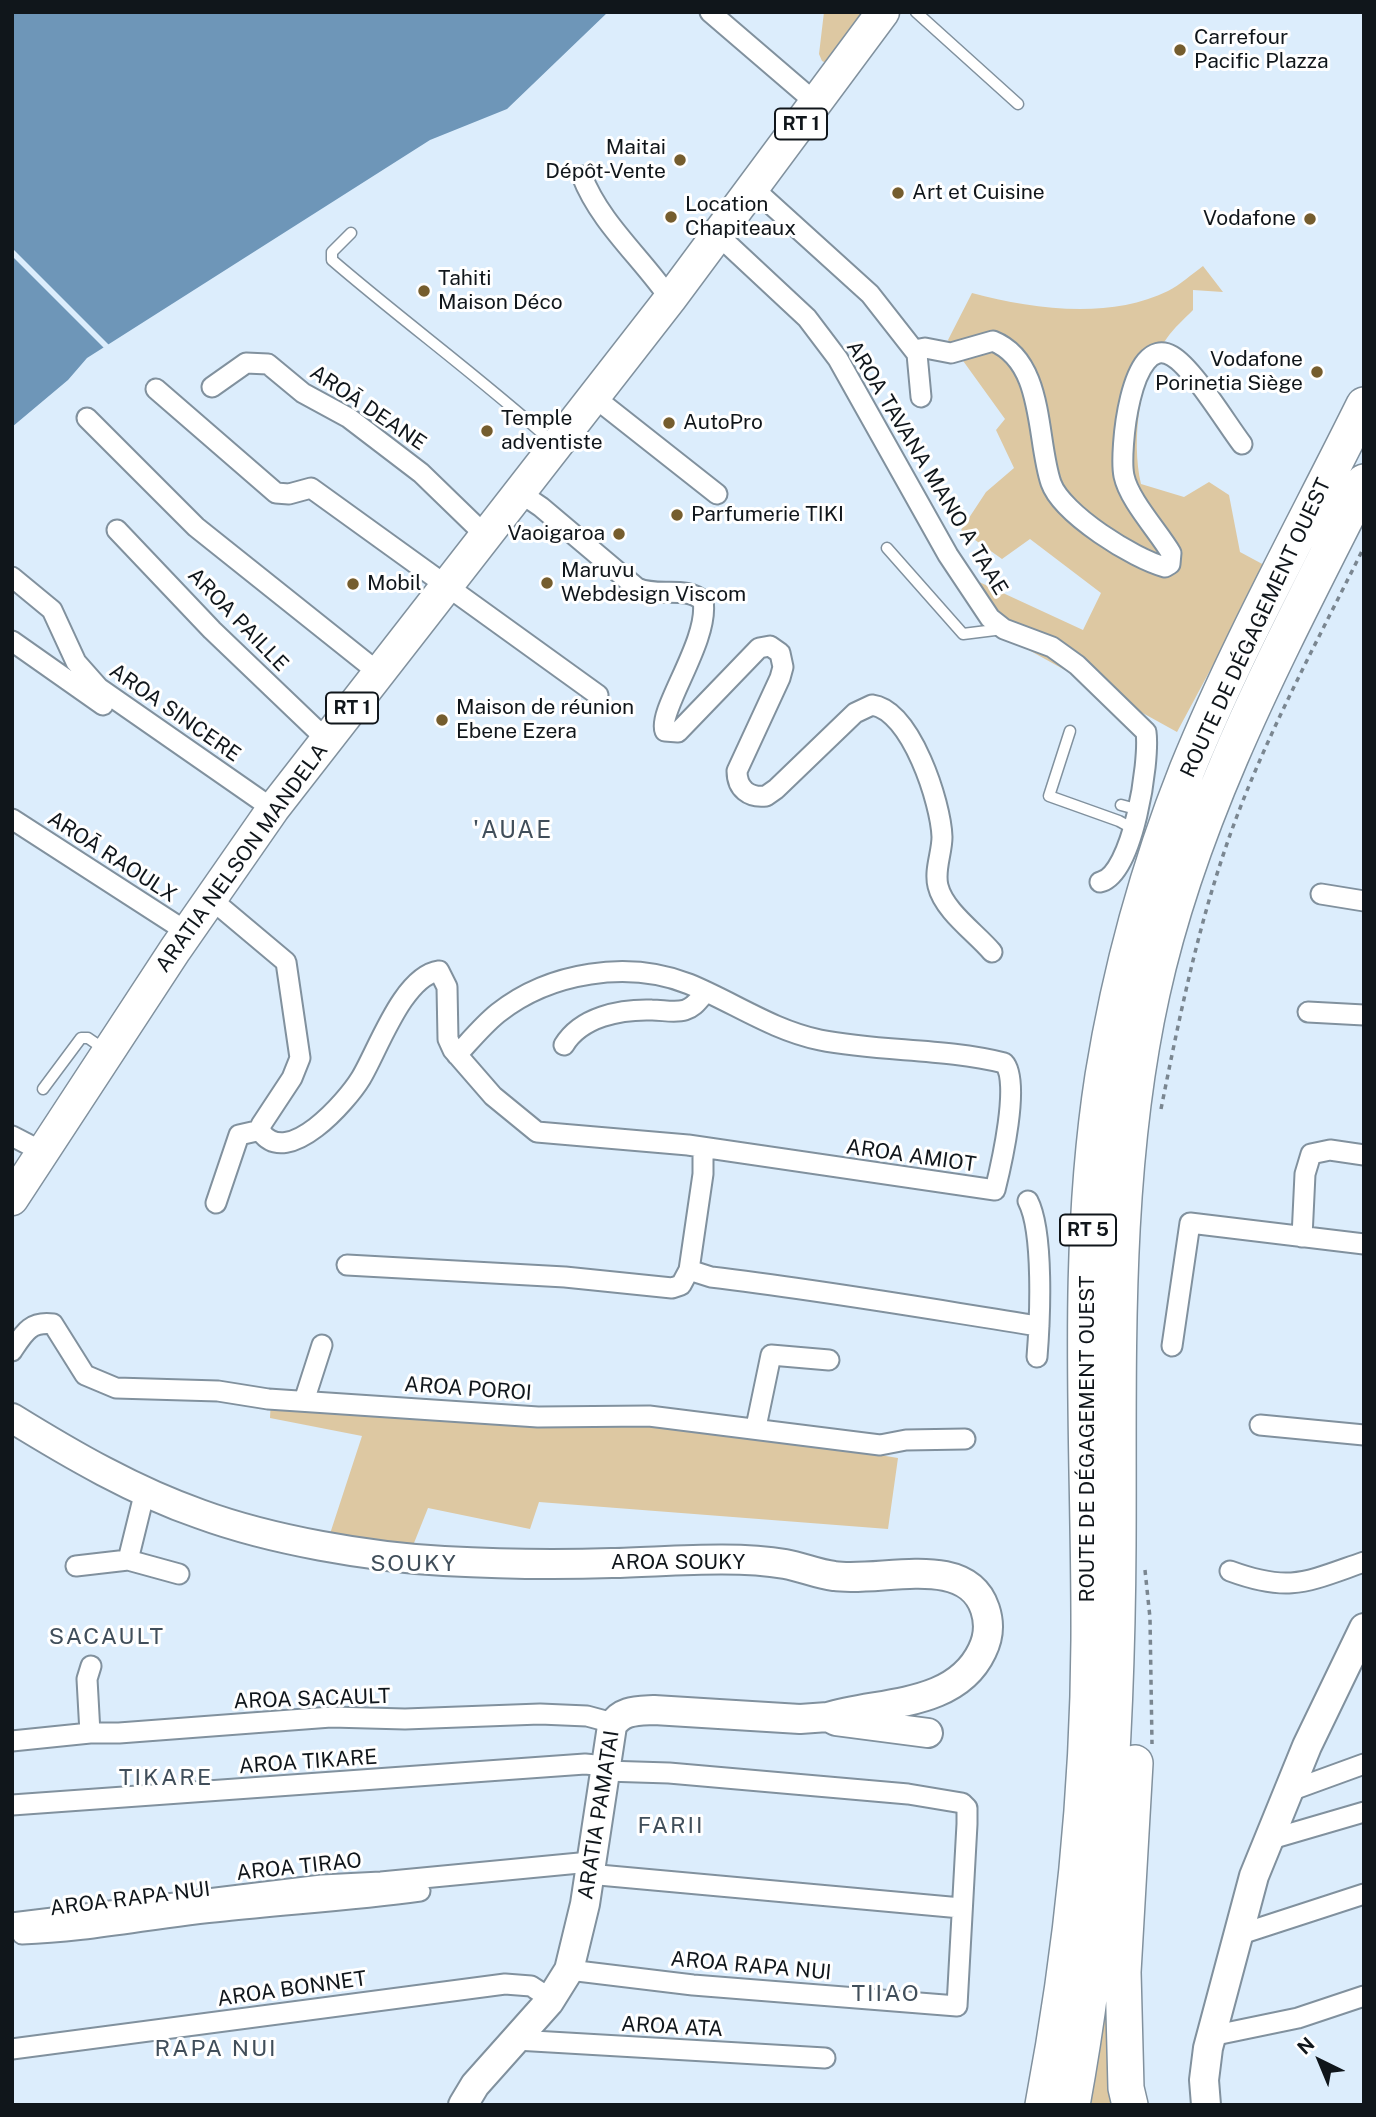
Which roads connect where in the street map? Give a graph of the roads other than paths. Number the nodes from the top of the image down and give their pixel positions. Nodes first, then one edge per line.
1 (710, 12) edge
2 (883, 12) edge
3 (916, 12) edge
4 (816, 103) junction
5 (1018, 104) dead end
6 (582, 176) dead end
7 (753, 188) junction
8 (351, 233) dead end
9 (718, 236) junction
10 (670, 299) junction
11 (914, 350) junction
12 (212, 387) dead end
13 (156, 388) dead end
14 (594, 397) junction
15 (921, 397) dead end
16 (1364, 405) edge
17 (87, 418) dead end
18 (555, 444) junction
19 (1242, 444) dead end
20 (1364, 482) edge
21 (519, 492) junction
22 (717, 494) dead end
23 (117, 530) dead end
24 (486, 536) junction
25 (887, 548) dead end
26 (12, 577) edge
27 (446, 587) junction
28 (1004, 629) junction
29 (12, 641) edge
30 (379, 673) junction
31 (598, 695) dead end
32 (1070, 731) dead end
33 (327, 740) junction
34 (270, 814) junction
35 (12, 819) edge
36 (1132, 835) junction
37 (1100, 882) dead end
38 (1321, 894) dead end
39 (211, 899) junction
40 (1364, 901) edge
41 (187, 932) junction
42 (992, 952) dead end
43 (706, 992) junction
44 (1308, 1012) dead end
45 (1364, 1015) edge
46 (564, 1045) dead end
47 (107, 1052) junction
48 (457, 1055) junction
49 (43, 1089) dead end
50 (261, 1130) junction
51 (20, 1142) edge
52 (703, 1148) junction
53 (1364, 1154) edge
54 (16, 1182) edge
55 (1028, 1201) dead end
56 (216, 1203) dead end
57 (1302, 1237) junction
58 (1364, 1244) edge
59 (347, 1265) dead end
60 (689, 1270) junction
61 (1039, 1326) junction
62 (322, 1345) dead end
63 (1172, 1346) dead end
64 (12, 1351) edge
65 (1037, 1357) dead end
66 (829, 1360) dead end
67 (304, 1401) junction
68 (12, 1418) edge
69 (1260, 1424) dead end
70 (756, 1427) junction
71 (1364, 1435) edge
72 (965, 1440) dead end
73 (145, 1491) junction
74 (1118, 1503) junction
75 (128, 1560) junction
76 (1364, 1562) edge
77 (76, 1566) dead end
78 (1230, 1571) dead end
79 (179, 1574) dead end
80 (1364, 1628) edge
81 (1356, 1658) edge
82 (91, 1666) dead end
83 (828, 1717) junction
84 (613, 1723) junction
85 (90, 1733) junction
86 (928, 1733) dead end
87 (12, 1741) edge
88 (1364, 1764) edge
89 (605, 1768) junction
90 (1286, 1792) junction
91 (12, 1805) edge
92 (1364, 1812) edge
93 (1268, 1840) junction
94 (588, 1872) junction
95 (1364, 1894) edge
96 (961, 1908) junction
97 (12, 1923) edge
98 (12, 1934) edge
99 (1238, 1935) junction
100 (569, 1970) junction
101 (1364, 1996) edge
102 (551, 1999) junction
103 (1211, 2036) junction
104 (516, 2040) junction
105 (12, 2049) edge
106 (825, 2058) dead end
107 (463, 2105) edge
108 (1043, 2105) edge
109 (1072, 2105) edge
110 (1130, 2105) edge
111 (1206, 2105) edge

1 - 4 street
2 - 4 main road, ARATIA NELSON MANDELA / RT 1
3 - 5 lane
4 - 7 main road, ARATIA NELSON MANDELA / RT 1
6 - 10 street
7 - 9 main road, ARATIA NELSON MANDELA / RT 1
7 - 11 street
8 - 18 lane
9 - 10 main road, ARATIA NELSON MANDELA / RT 1
9 - 28 street, AROA TAVANA MANO A TAAE
10 - 14 main road, ARATIA NELSON MANDELA / RT 1
11 - 15 street
11 - 19 street
12 - 24 street, AROĀ DEANE
13 - 27 street
14 - 18 main road, ARATIA NELSON MANDELA / RT 1
14 - 22 street
16 - 108 highway, ROUTE DE DÉGAGEMENT OUEST / RT 5
17 - 30 street
18 - 21 main road, ARATIA NELSON MANDELA / RT 1
20 - 74 highway, ROUTE DE DÉGAGEMENT OUEST / RT 5
21 - 24 main road, ARATIA NELSON MANDELA / RT 1
21 - 42 street
23 - 33 street, AROA PAILLE
24 - 27 main road, ARATIA NELSON MANDELA / RT 1
25 - 28 lane
26 - 34 street, AROA SINCERE
27 - 30 main road, ARATIA NELSON MANDELA / RT 1
27 - 31 street
28 - 36 street, AROA TAVANA MANO A TAAE
29 - 34 street
30 - 33 main road, ARATIA NELSON MANDELA / RT 1
32 - 36 lane
33 - 34 main road, ARATIA NELSON MANDELA / RT 1
34 - 39 main road, ARATIA NELSON MANDELA / RT 1
35 - 41 street, AROĀ RAOULX
36 - 37 street, AROA TAVANA MANO A TAAE
38 - 40 street
39 - 41 main road, ARATIA NELSON MANDELA / RT 1
39 - 50 street
41 - 47 main road, ARATIA NELSON MANDELA / RT 1
43 - 46 street
43 - 48 street, AROA AMIOT
43 - 52 street, AROA AMIOT
44 - 45 street
47 - 49 lane
47 - 51 main road, ARATIA NELSON MANDELA / RT 1
48 - 50 street, AROA AMIOT
48 - 52 street, AROA AMIOT
50 - 56 street
51 - 54 main road, ARATIA NELSON MANDELA / RT 1
52 - 60 street
53 - 57 street
55 - 61 street
57 - 58 street
57 - 63 street
59 - 60 street
60 - 61 street
61 - 65 street
62 - 67 street
64 - 67 street, AROA POROI
66 - 70 street
67 - 70 street, AROA POROI
68 - 73 street, AROA SOUKY
69 - 71 street
70 - 72 street, AROA POROI
73 - 75 street
73 - 83 street, AROA SOUKY
74 - 109 highway, ROUTE DE DÉGAGEMENT OUEST / RT 5
74 - 110 highway
75 - 77 street
75 - 79 street
76 - 78 street
80 - 81 street
81 - 90 street
82 - 85 street
83 - 84 street, ARATIA PAMATAI
83 - 86 street, ARATIA PAMATAI
84 - 85 street, AROA SACAULT
84 - 89 street, ARATIA PAMATAI
85 - 87 street, AROA SACAULT
88 - 90 street
89 - 91 street, AROA TIKARE
89 - 94 street, ARATIA PAMATAI
89 - 96 street, AROA RAPA NUI
90 - 93 street
92 - 93 street
93 - 99 street
94 - 96 street, AROA RAPA NUI
94 - 97 street, AROA TIRAO
94 - 98 street, AROA RAPA NUI
94 - 100 street, ARATIA PAMATAI
95 - 99 street
96 - 100 street, AROA RAPA NUI
99 - 103 street
100 - 102 street, ARATIA PAMATAI
101 - 103 street
102 - 104 street, ARATIA PAMATAI
102 - 105 street, AROA BONNET
103 - 111 street
104 - 106 street, AROA ATA
104 - 107 street, ARATIA PAMATAI

